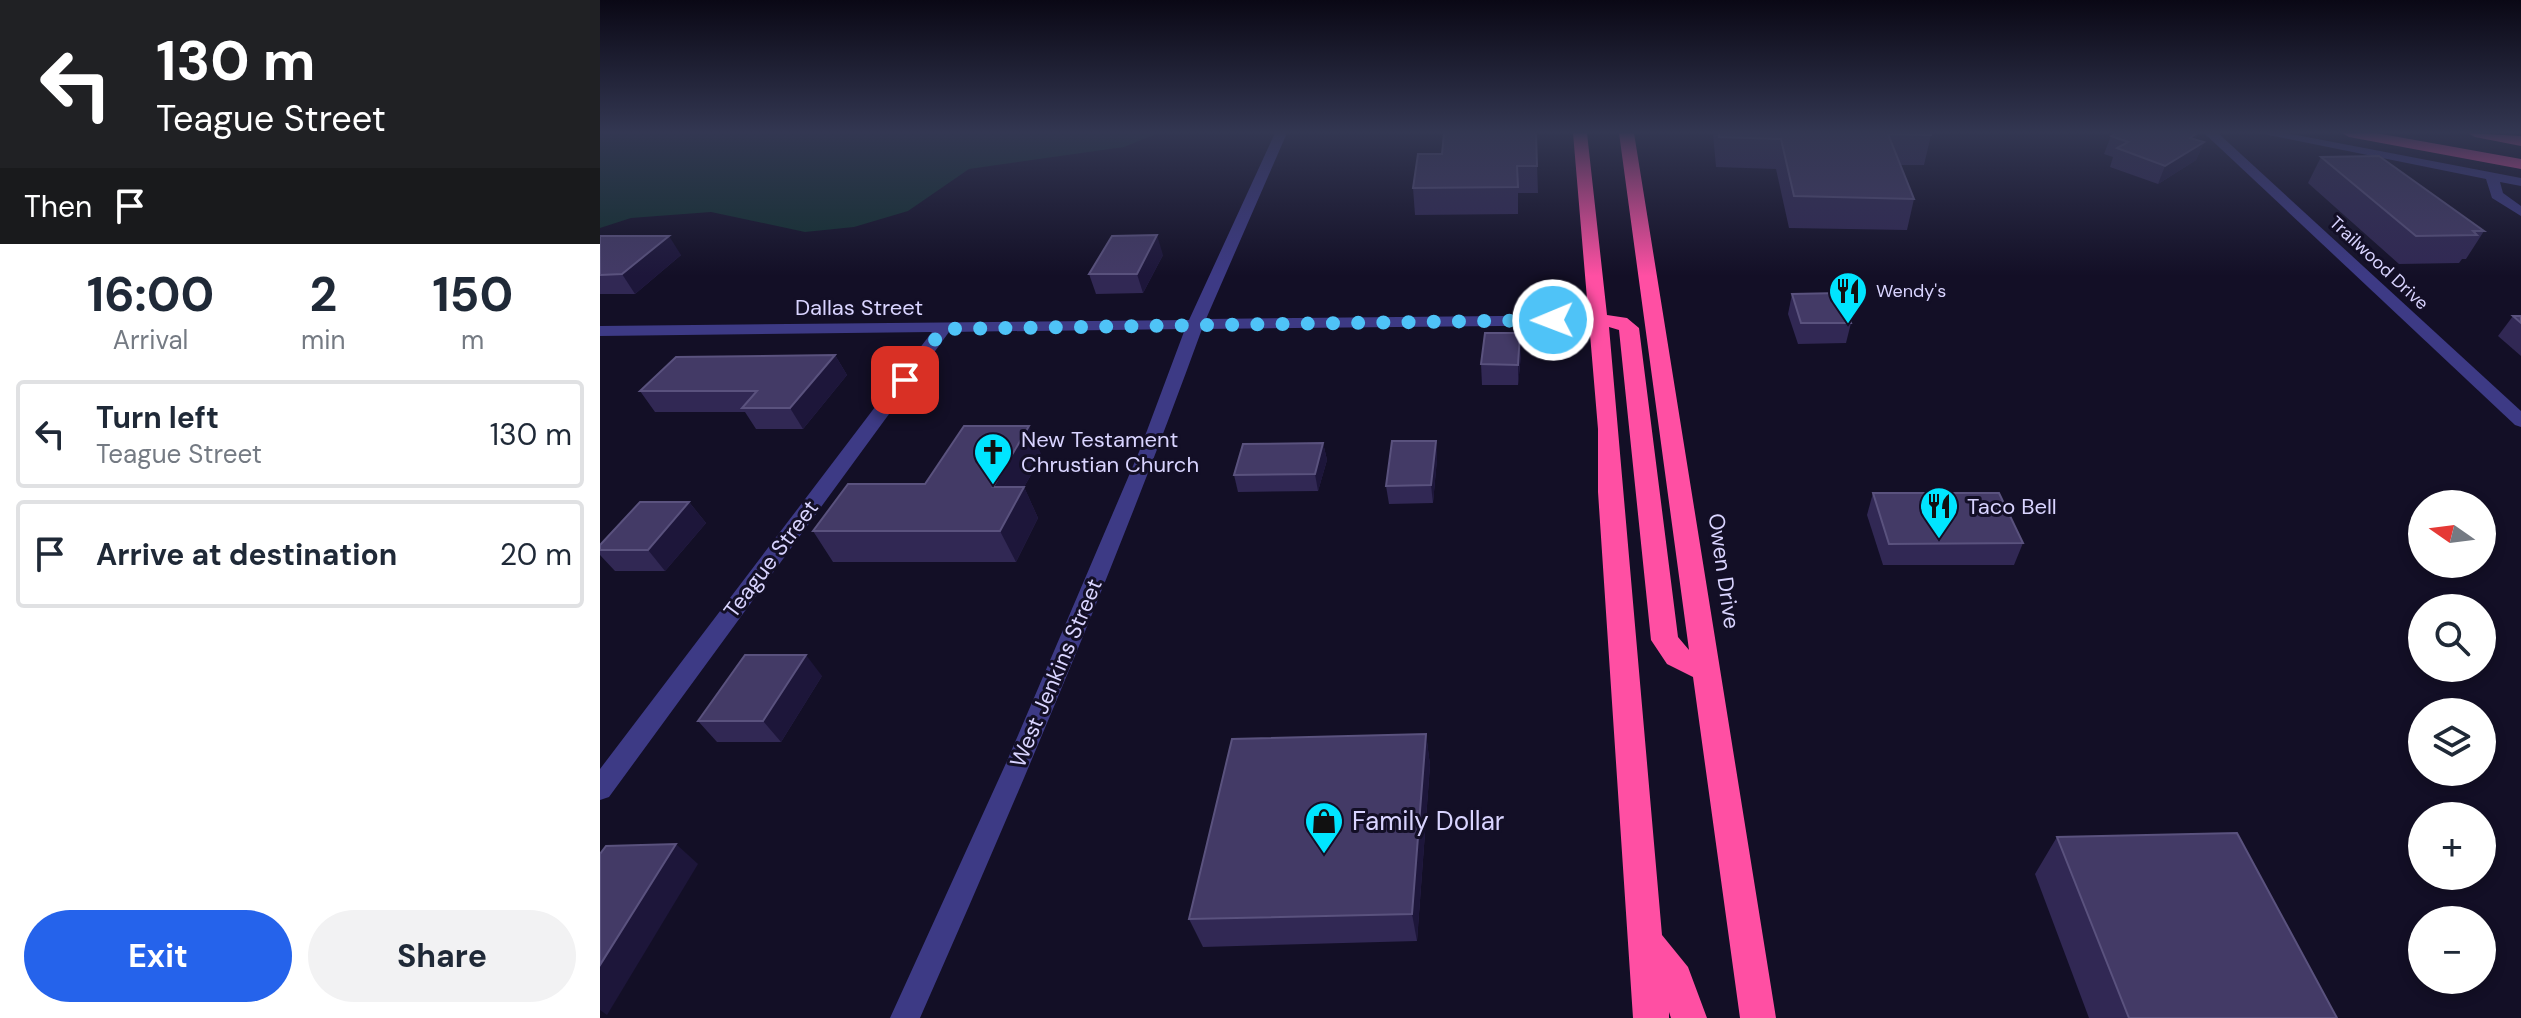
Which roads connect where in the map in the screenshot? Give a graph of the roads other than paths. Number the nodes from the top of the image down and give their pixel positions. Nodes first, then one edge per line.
1 (1260, 181) edge
2 (1585, 181) edge
3 (1633, 181) edge
4 (2261, 181) edge
5 (2493, 181) edge
6 (2521, 212) edge
7 (1598, 320) junction
8 (1196, 323) junction
9 (943, 329) junction
10 (600, 331) edge
11 (2521, 421) edge
12 (1706, 671) junction
13 (600, 789) edge
14 (1646, 943) junction
15 (905, 1018) edge
16 (1651, 1018) edge
17 (1689, 1018) edge
18 (1758, 1018) edge

1 - 8 street, West Jenkins Street
2 - 7 highway
3 - 12 highway, Owen Drive
4 - 11 street, Trailwood Drive
5 - 6 street
7 - 8 street, Dallas Street
7 - 12 highway
7 - 14 highway
8 - 9 street, Dallas Street
8 - 15 street, West Jenkins Street
9 - 10 street, Dallas Street
9 - 13 street, Teague Street
12 - 18 highway, Owen Drive
14 - 16 highway
14 - 17 highway

